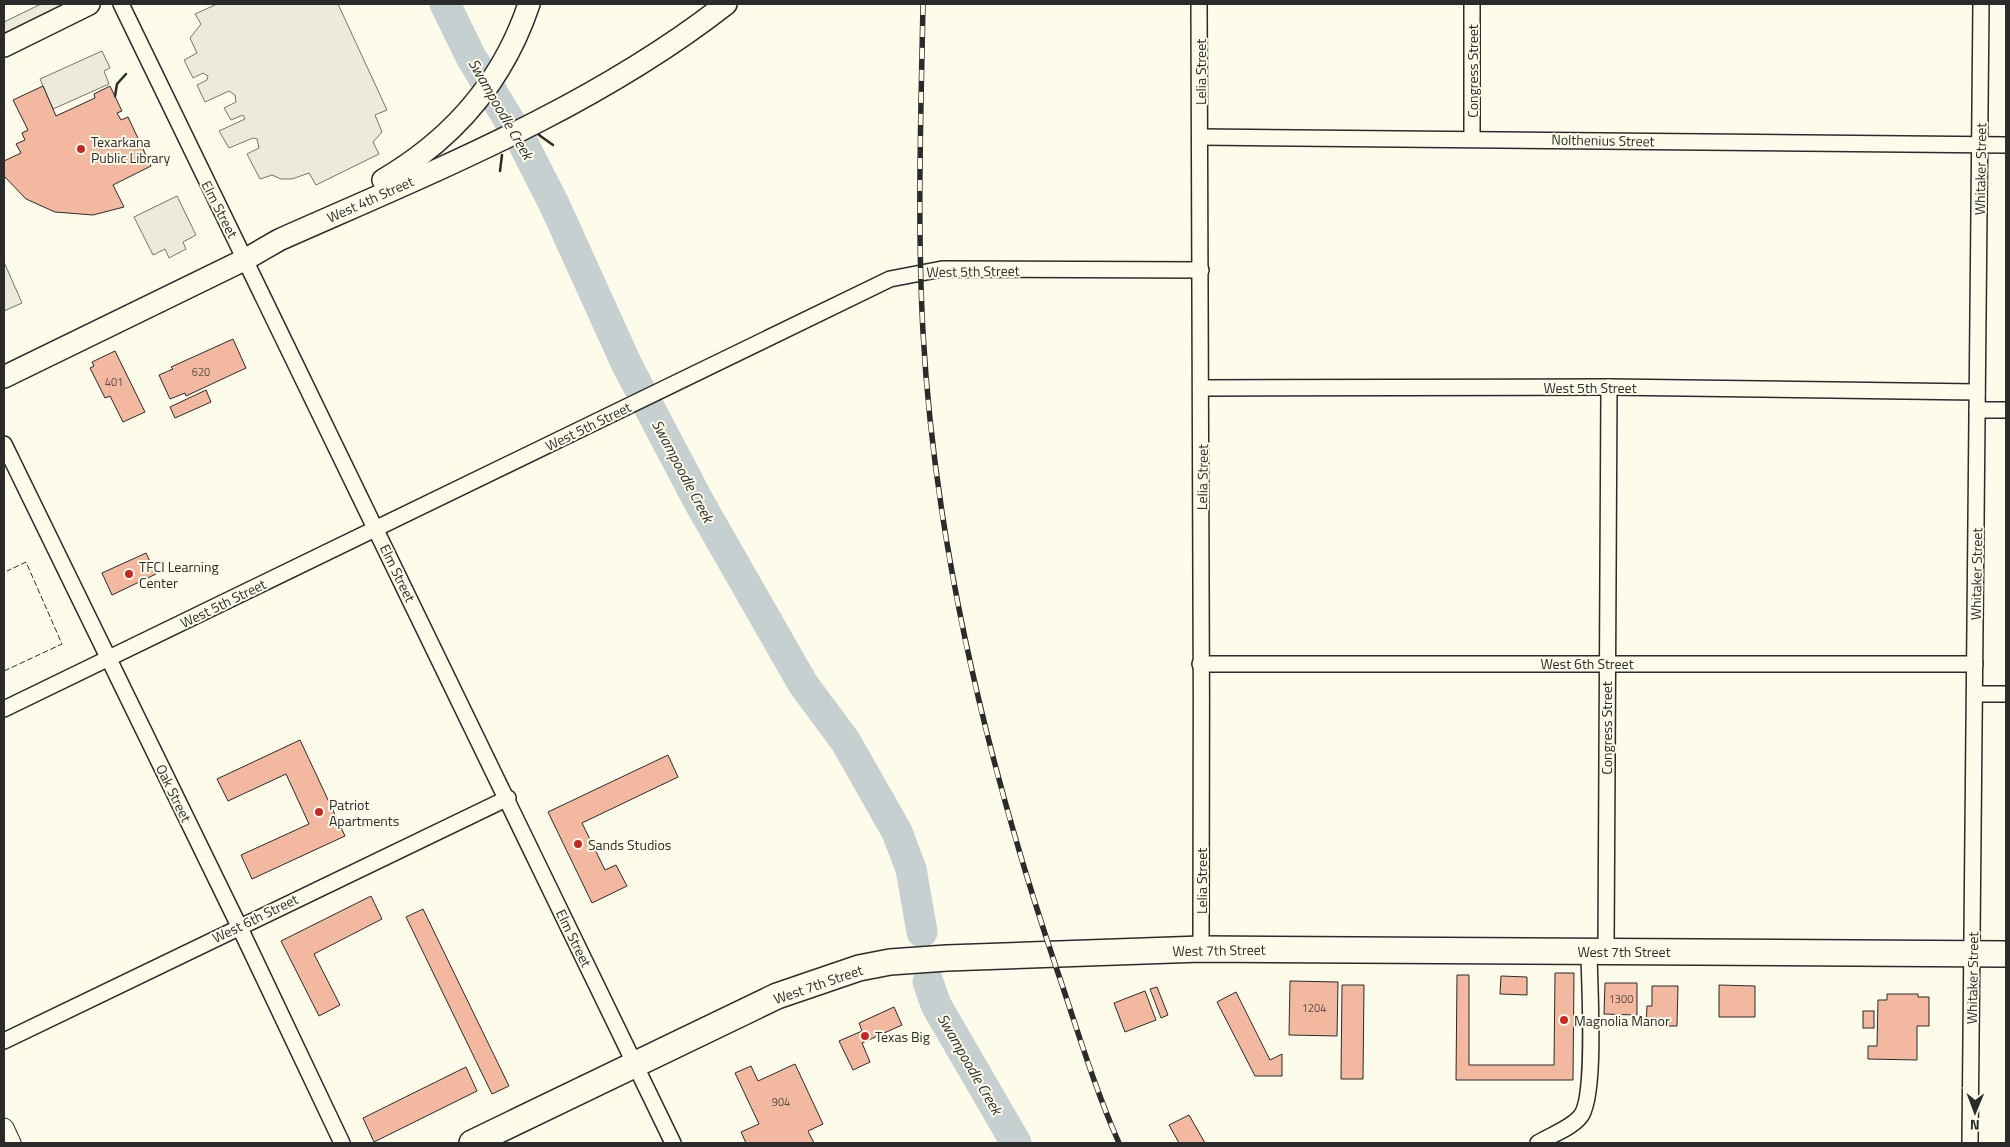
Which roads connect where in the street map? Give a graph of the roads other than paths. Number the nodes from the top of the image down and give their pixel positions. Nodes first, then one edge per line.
1 (89, 4) edge
2 (121, 4) edge
3 (529, 4) edge
4 (726, 4) edge
5 (1199, 4) edge
6 (1472, 4) edge
7 (1981, 4) edge
8 (4, 46) edge
9 (1200, 137) junction
10 (1472, 138) junction
11 (1980, 144) junction
12 (2006, 145) edge
13 (336, 214) junction
14 (246, 260) junction
15 (1202, 270) junction
16 (4, 377) edge
17 (1609, 387) junction
18 (1202, 388) junction
19 (1977, 392) junction
20 (1977, 410) junction
21 (2006, 410) edge
22 (4, 444) edge
23 (375, 528) junction
24 (108, 659) junction
25 (1607, 663) junction
26 (1200, 664) junction
27 (1975, 664) junction
28 (1975, 694) junction
29 (2006, 694) edge
30 (4, 709) edge
31 (508, 798) junction
32 (239, 926) junction
33 (1201, 949) junction
34 (1597, 950) junction
35 (1972, 953) junction
36 (2006, 954) edge
37 (4, 1041) edge
38 (636, 1064) junction
39 (4, 1128) edge
40 (11, 1143) edge
41 (342, 1143) edge
42 (472, 1143) edge
43 (673, 1143) edge
44 (1538, 1143) edge
45 (1970, 1143) edge

1 - 8 main road
2 - 14 street, Elm Street
3 - 13 main road
4 - 13 main road, West 4th Street
5 - 9 street, Lelia Street
6 - 10 street, Congress Street
7 - 11 street, Whitaker Street
9 - 10 street, Nolthenius Street
9 - 15 street, Lelia Street
10 - 11 street, Nolthenius Street
11 - 12 street, Nolthenius Street
11 - 19 street, Whitaker Street
13 - 14 main road, West 4th Street
14 - 16 main road, West 4th Street
14 - 23 street, Elm Street
15 - 18 street, Lelia Street
15 - 23 street, West 5th Street
17 - 18 street, West 5th Street
17 - 19 street, West 5th Street
17 - 25 street, Congress Street
18 - 26 street, Lelia Street
19 - 20 street, Whitaker Street
20 - 21 street
20 - 27 street, Whitaker Street
22 - 24 street, Oak Street
23 - 24 street, West 5th Street
23 - 31 street, Elm Street
24 - 30 street, West 5th Street
24 - 32 street, Oak Street
25 - 26 street, West 6th Street
25 - 27 street, West 6th Street
25 - 34 street, Congress Street
26 - 33 street, Lelia Street
27 - 28 street, Whitaker Street
28 - 29 street
28 - 35 street, Whitaker Street
31 - 32 street, West 6th Street
31 - 38 street, Elm Street
32 - 37 street, West 6th Street
32 - 41 street, Oak Street
33 - 34 main road, West 7th Street
33 - 38 main road, West 7th Street
34 - 35 main road, West 7th Street
34 - 44 street, Congress Street
35 - 36 main road, West 7th Street
35 - 45 street, Whitaker Street
38 - 42 main road, West 7th Street
38 - 43 street, Elm Street
39 - 40 street

